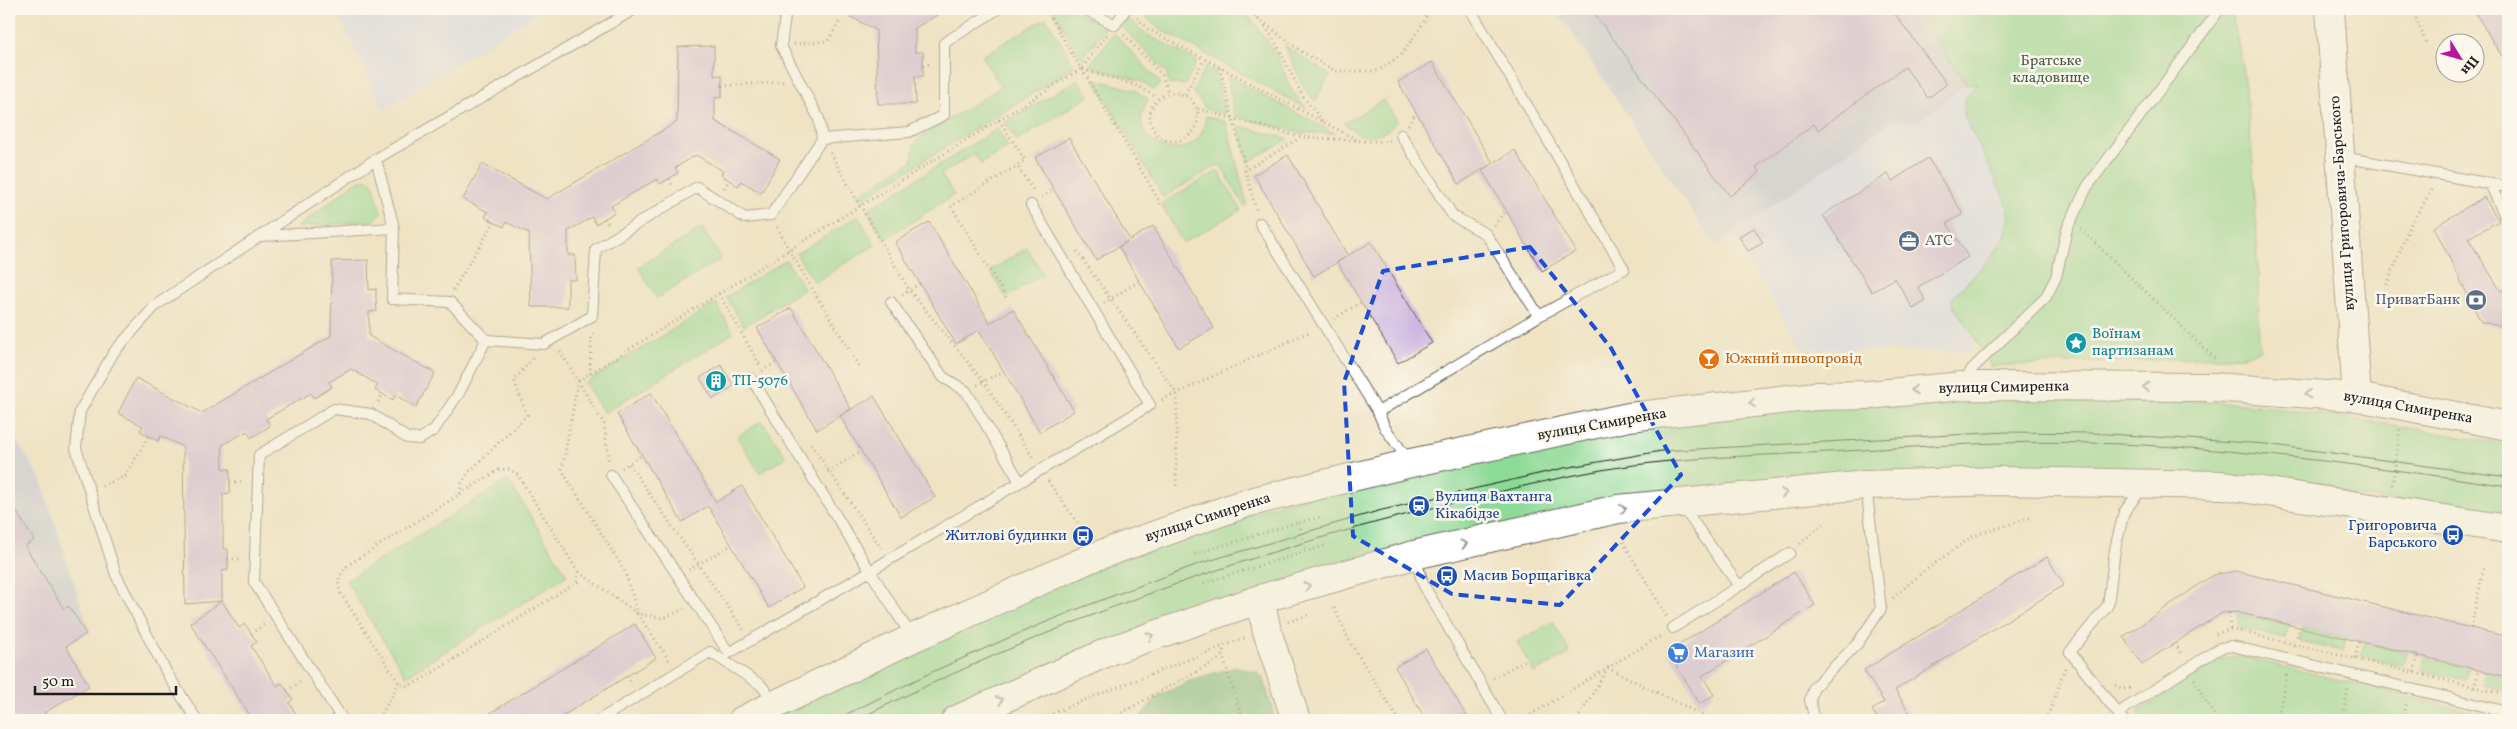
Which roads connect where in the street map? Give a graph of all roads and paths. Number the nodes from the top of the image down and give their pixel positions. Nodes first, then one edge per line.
1 (635, 9) edge
2 (786, 9) edge
3 (998, 9) edge
4 (1046, 9) edge
5 (1086, 9) edge
6 (1126, 9) edge
7 (1246, 9) edge
8 (1429, 9) edge
9 (1470, 9) edge
10 (2220, 9) edge
11 (2330, 9) edge
12 (2412, 9) edge
13 (1134, 16) dead end
14 (1258, 18) junction
15 (841, 19) dead end
16 (1115, 25) junction
17 (2426, 45) dead end
18 (781, 46) junction
19 (1204, 59) junction
20 (1220, 68) junction
21 (1081, 69) junction
22 (799, 80) junction
23 (722, 86) dead end
24 (1168, 92) junction
25 (1185, 94) junction
26 (1157, 98) junction
27 (1198, 109) junction
28 (1232, 119) junction
29 (999, 120) junction
30 (1324, 123) junction
31 (1400, 135) joint
32 (1300, 137) junction
33 (822, 139) junction
34 (1359, 141) junction
35 (2339, 156) junction
36 (376, 159) junction
37 (1017, 166) junction
38 (1244, 171) junction
39 (2445, 175) junction
40 (2490, 184) junction
41 (2508, 187) edge
42 (1035, 202) joint
43 (1161, 204) dead end
44 (860, 206) junction
45 (772, 215) junction
46 (2072, 220) junction
47 (494, 222) dead end
48 (1260, 223) joint
49 (2508, 223) edge
50 (394, 228) junction
51 (262, 236) junction
52 (789, 250) junction
53 (1139, 281) dead end
54 (920, 284) dead end
55 (2387, 285) dead end
56 (909, 290) junction
57 (719, 294) junction
58 (1006, 297) dead end
59 (450, 302) junction
60 (891, 302) joint
61 (1361, 302) dead end
62 (1093, 310) junction
63 (592, 316) junction
64 (1539, 316) junction
65 (1324, 325) junction
66 (486, 340) junction
67 (548, 342) junction
68 (2217, 361) dead end
69 (860, 366) dead end
70 (1004, 372) dead end
71 (590, 374) junction
72 (750, 378) dead end
73 (768, 378) dead end
74 (578, 381) junction
75 (984, 382) junction
76 (1962, 386) junction
77 (966, 391) junction
78 (2357, 397) junction
79 (1150, 405) junction
80 (2402, 406) junction
81 (1378, 412) junction
82 (2508, 426) edge
83 (148, 436) dead end
84 (808, 440) dead end
85 (861, 451) dead end
86 (642, 455) dead end
87 (1411, 463) junction
88 (629, 464) junction
89 (1041, 470) junction
90 (828, 471) junction
91 (612, 475) junction
92 (814, 480) junction
93 (1020, 482) junction
94 (2146, 484) junction
95 (1866, 485) junction
96 (90, 492) junction
97 (460, 494) junction
98 (1680, 503) junction
99 (2390, 511) junction
100 (1320, 517) dead end
101 (2032, 517) dead end
102 (1826, 521) dead end
103 (1298, 522) junction
104 (1082, 529) dead end
105 (2508, 530) edge
106 (1623, 542) dead end
107 (732, 545) dead end
108 (1327, 545) dead end
109 (1306, 551) junction
110 (1790, 553) joint
111 (1195, 554) dead end
112 (1414, 556) junction
113 (889, 560) junction
114 (698, 565) junction
115 (2484, 566) dead end
116 (870, 571) junction
117 (578, 572) junction
118 (678, 576) junction
119 (1204, 583) dead end
120 (1739, 586) junction
121 (1260, 599) junction
122 (696, 604) junction
123 (1334, 608) dead end
124 (1881, 609) junction
125 (2229, 613) dead end
126 (638, 614) junction
127 (2299, 627) dead end
128 (1673, 628) junction
129 (2471, 628) dead end
130 (913, 638) junction
131 (751, 640) junction
132 (2359, 642) dead end
133 (2232, 646) junction
134 (2070, 652) junction
135 (2418, 655) dead end
136 (1223, 657) junction
137 (1526, 660) dead end
138 (2290, 660) junction
139 (1608, 668) junction
140 (2479, 670) dead end
141 (677, 672) junction
142 (2350, 674) junction
143 (399, 684) junction
144 (1481, 685) junction
145 (2409, 688) junction
146 (775, 703) junction
147 (2470, 703) junction
148 (2508, 712) edge
149 (565, 714) dead end
150 (2120, 717) edge
151 (196, 720) edge
152 (336, 720) edge
153 (374, 720) edge
154 (569, 720) edge
155 (599, 720) edge
156 (743, 720) edge
157 (956, 720) edge
158 (1041, 720) edge
159 (1108, 720) edge
160 (1243, 720) edge
161 (1296, 720) edge
162 (1400, 720) edge
163 (1502, 720) edge
164 (1522, 720) edge
165 (1577, 720) edge
166 (1712, 720) edge
167 (1815, 720) edge
168 (2045, 720) edge
169 (2277, 720) edge
170 (2342, 720) edge

1 - 36 lane
2 - 18 lane
3 - 33 lane
4 - 21 path
5 - 16 lane
6 - 16 lane
7 - 14 path
8 - 14 path
9 - 64 lane
10 - 46 lane
11 - 35 street, вулиця Григоровича-Барського
12 - 17 path
13 - 19 path
14 - 30 path
15 - 18 path
16 - 21 path
16 - 24 path
18 - 22 lane
19 - 20 path
19 - 25 path
20 - 28 path
20 - 30 path
21 - 26 path
21 - 29 path
21 - 43 path
22 - 23 path
22 - 33 lane
24 - 25 path
24 - 26 path
25 - 27 path
26 - 27 path
27 - 28 path
28 - 32 path
28 - 38 path
29 - 37 path
29 - 44 path
30 - 34 path
31 - 34 path
31 - 64 lane
32 - 34 path
32 - 38 path
33 - 44 path
33 - 45 lane
35 - 39 lane
35 - 78 street, вулиця Григоровича-Барського
36 - 50 lane
36 - 51 lane
37 - 42 path
37 - 58 path
38 - 48 path
39 - 40 lane
39 - 55 path
40 - 41 lane
40 - 49 lane
42 - 62 lane
44 - 52 path
44 - 56 path
45 - 52 path
45 - 63 lane
46 - 68 path
46 - 76 lane
47 - 59 path
48 - 65 lane
50 - 51 lane
50 - 59 lane
51 - 96 lane
52 - 57 path
52 - 69 path
53 - 62 path
54 - 56 path
56 - 60 path
56 - 75 path
57 - 71 path
57 - 73 path
59 - 66 lane
60 - 77 lane
61 - 65 path
62 - 79 lane
63 - 67 lane
63 - 71 path
64 - 81 lane
65 - 79 path
65 - 81 lane
66 - 67 lane
66 - 152 lane
67 - 74 path
67 - 97 path
70 - 75 path
71 - 74 path
72 - 92 lane
74 - 91 path
74 - 126 path
75 - 77 path
75 - 89 path
78 -> 76 street, вулиця Симиренка
76 -> 87 street, вулиця Симиренка
77 - 93 lane
78 - 80 street, вулиця Симиренка
79 - 89 lane
80 - 82 street, вулиця Симиренка
80 - 99 path
81 - 87 lane
83 - 96 path
84 - 90 path
85 - 90 path
86 - 88 path
87 - 130 street, вулиця Симиренка
88 - 91 path
88 - 114 path
89 - 93 lane
89 - 104 path
90 - 92 path
90 - 113 path
91 - 118 lane
92 - 116 lane
93 - 113 lane
94 - 95 street
94 - 99 street
94 - 134 lane
98 -> 95 street
95 - 124 lane
96 - 151 lane
97 - 117 path
97 - 143 path
112 -> 98 street
98 - 120 lane
99 - 105 street
100 - 103 path
101 - 124 path
102 - 110 path
103 - 109 path
103 - 111 path
106 - 128 path
107 - 114 path
108 - 109 path
109 - 119 path
110 - 120 lane
121 -> 112 street
112 - 144 lane
113 - 116 lane
114 - 118 path
114 - 131 path
115 - 129 path
116 - 130 lane
116 - 131 lane
117 - 126 path
117 - 143 path
118 - 122 lane
120 - 128 lane
157 -> 121 street
121 - 161 street
122 - 126 path
122 - 131 lane
123 - 162 path
124 - 167 lane
125 - 133 path
126 - 141 path
127 - 138 path
128 - 139 path
130 - 146 street, вулиця Симиренка
132 - 142 path
133 - 138 lane
133 - 150 lane
134 - 150 lane
134 - 168 path
135 - 145 path
136 - 158 path
136 - 159 path
136 - 160 path
137 - 144 path
138 - 142 lane
138 - 169 path
139 - 164 path
139 - 165 path
139 - 166 path
140 - 147 path
141 - 146 lane
141 - 155 lane
142 - 145 lane
142 - 170 path
143 - 153 path
144 - 163 lane
145 - 147 lane
146 - 156 street, вулиця Симиренка
147 - 148 lane
149 - 154 path

